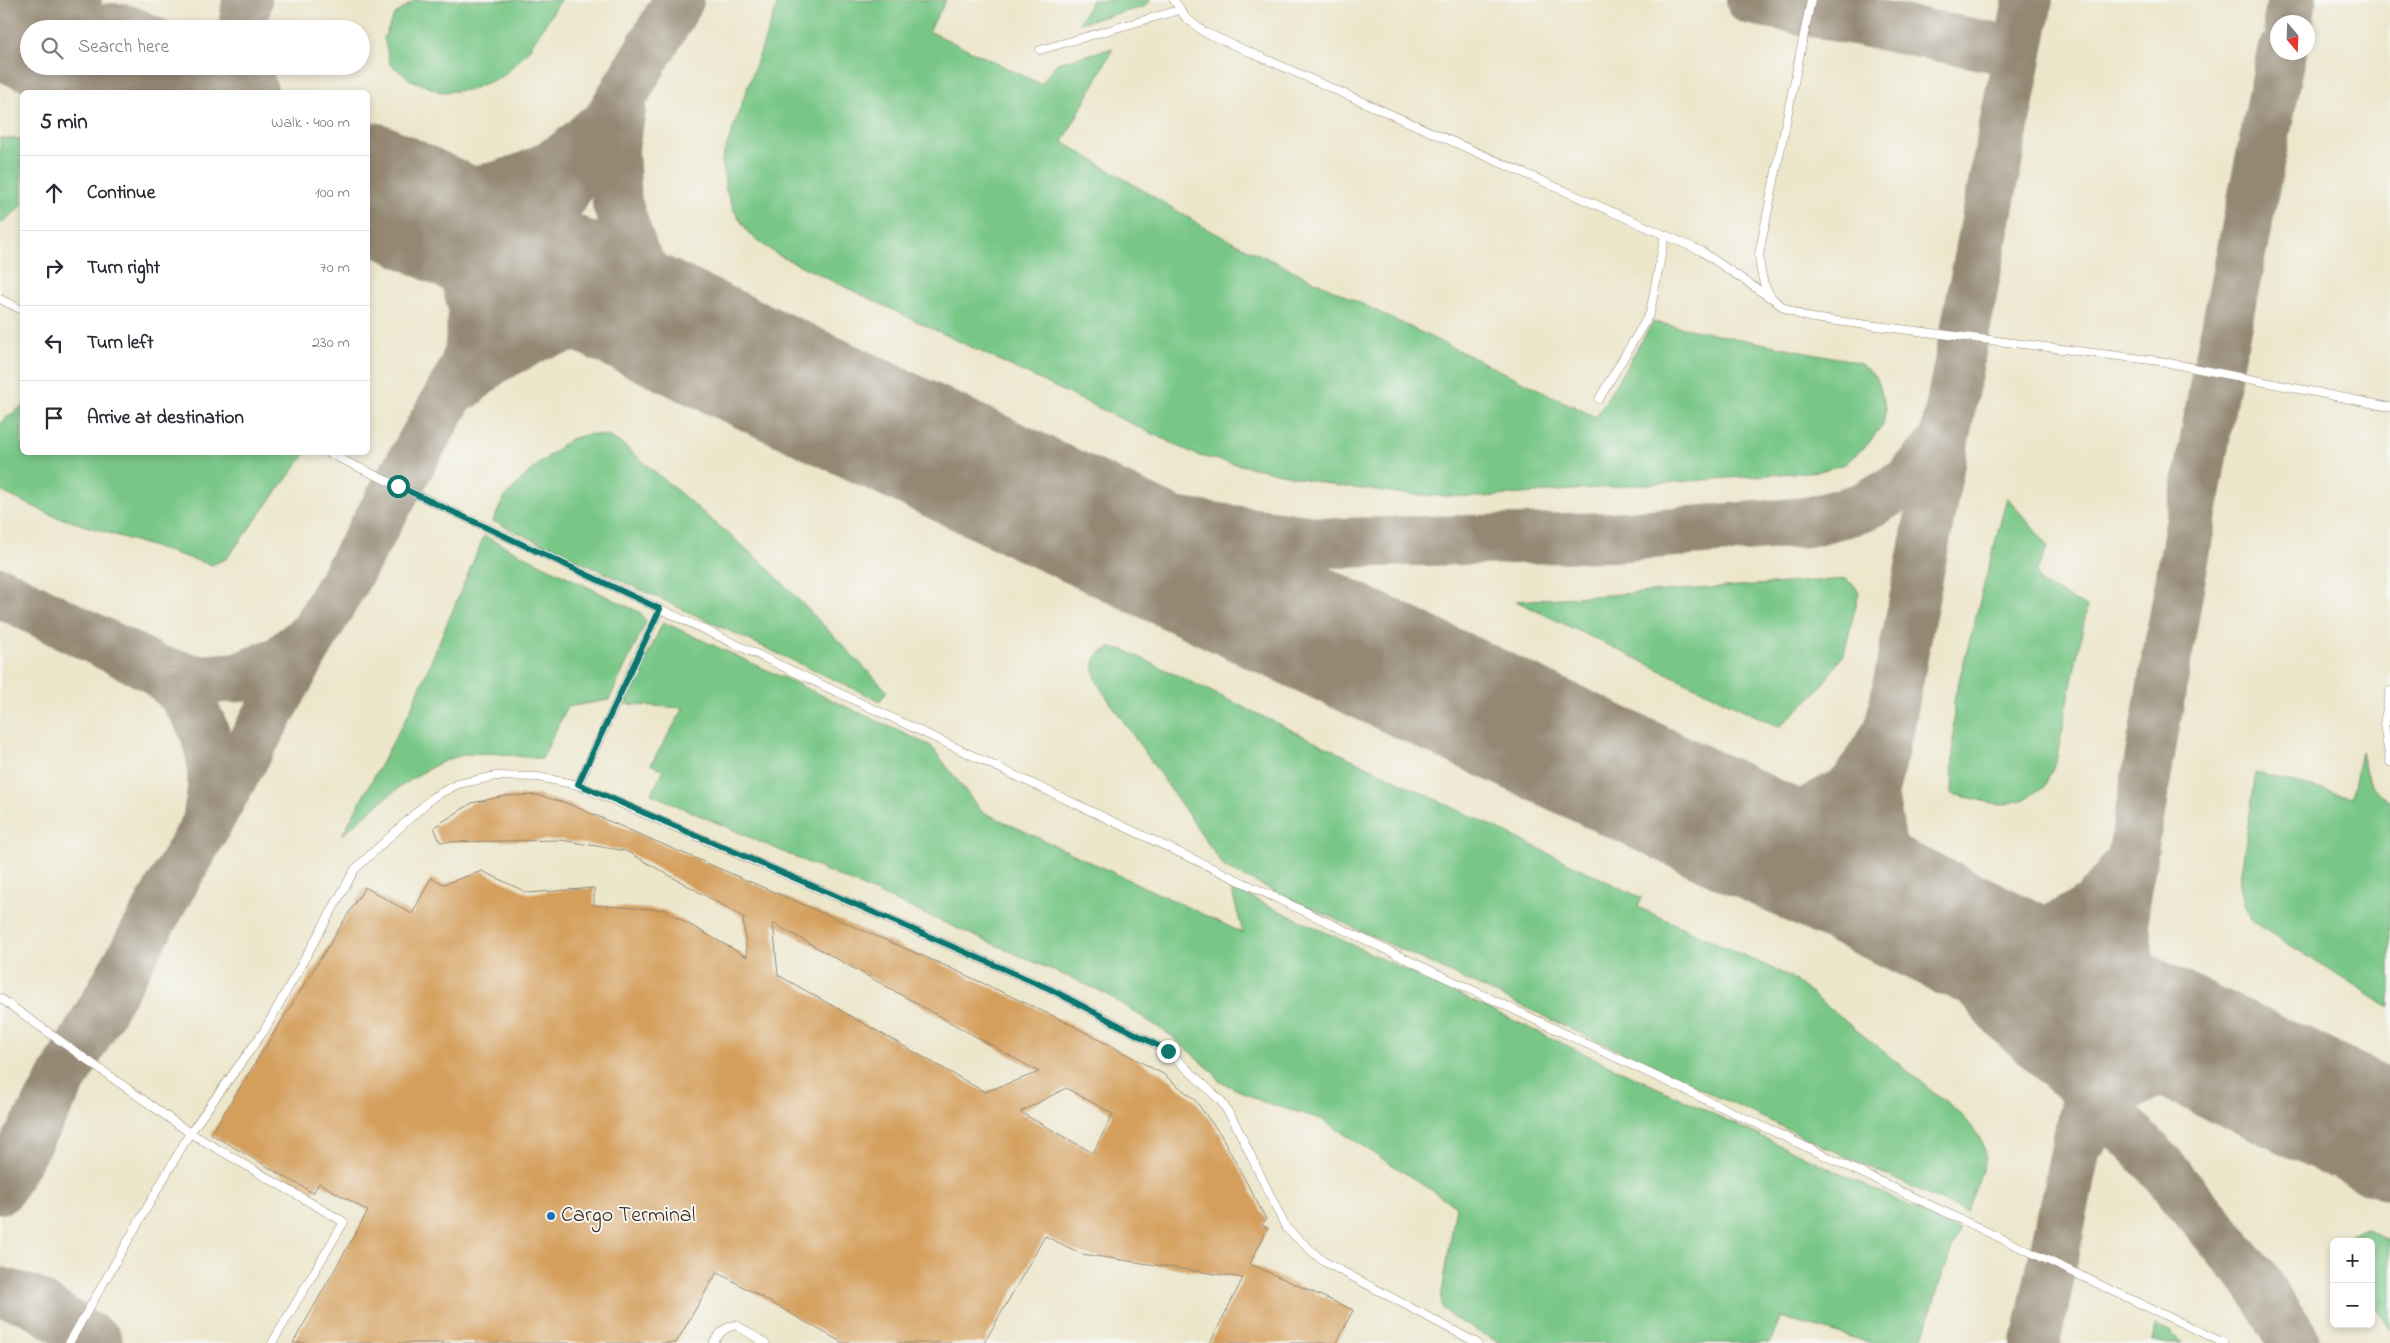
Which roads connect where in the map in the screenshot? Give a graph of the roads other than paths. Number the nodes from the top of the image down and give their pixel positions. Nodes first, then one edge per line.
1 (1174, 0) edge
2 (1811, 0) edge
3 (1179, 10) junction
4 (1040, 50) dead end
5 (1666, 235) junction
6 (1771, 298) junction
7 (0, 299) edge
8 (20, 309) edge
9 (1599, 399) dead end
10 (2390, 407) edge
11 (332, 455) edge
12 (660, 609) junction
13 (2390, 691) edge
14 (2390, 762) edge
15 (578, 784) junction
16 (0, 998) edge
17 (190, 1133) junction
18 (755, 1340) edge
19 (69, 1343) edge
20 (272, 1343) edge
21 (713, 1343) edge
22 (764, 1343) edge
23 (1477, 1343) edge
24 (2224, 1343) edge

1 - 3 lane
2 - 6 lane
3 - 4 lane
3 - 5 lane
5 - 6 lane
5 - 9 lane
6 - 10 lane
7 - 8 lane
11 - 12 lane
12 - 15 lane
12 - 24 lane
13 - 14 lane
15 - 17 lane
15 - 23 lane
16 - 17 lane
17 - 19 lane
17 - 20 lane
18 - 21 lane
18 - 22 lane

